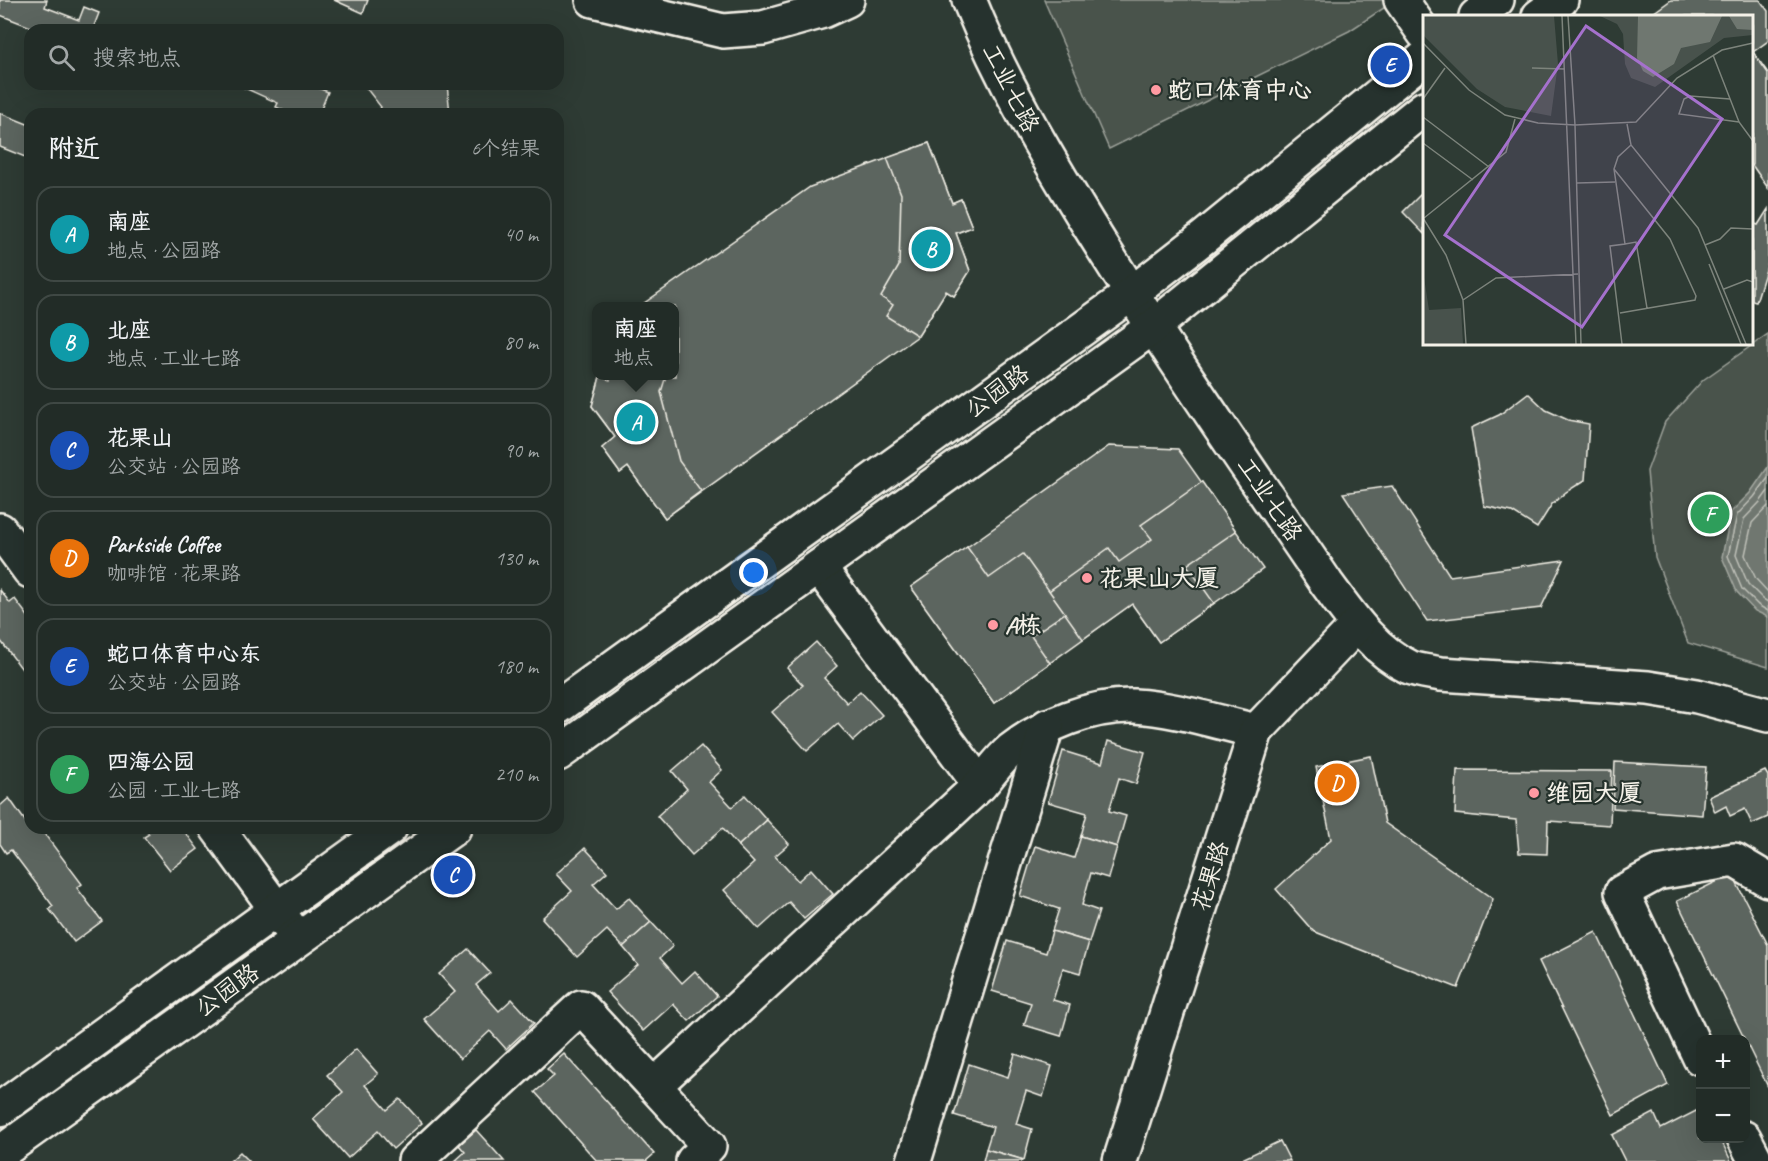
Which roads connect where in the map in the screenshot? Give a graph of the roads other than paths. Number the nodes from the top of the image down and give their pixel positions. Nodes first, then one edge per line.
1 (593, 0) edge
2 (847, 0) edge
3 (969, 0) edge
4 (1401, 0) edge
5 (1497, 0) edge
6 (1561, 0) edge
7 (1477, 15) edge
8 (1540, 15) edge
9 (1423, 30) edge
10 (1423, 60) edge
11 (1423, 110) edge
12 (1131, 294) junction
13 (1153, 327) junction
14 (0, 530) edge
15 (24, 563) edge
16 (819, 567) junction
17 (1357, 625) junction
18 (564, 703) edge
19 (1768, 715) edge
20 (1047, 726) junction
21 (1256, 732) junction
22 (564, 750) edge
23 (980, 785) junction
24 (221, 834) edge
25 (382, 834) edge
26 (446, 834) edge
27 (1768, 880) edge
28 (276, 910) junction
29 (298, 940) junction
30 (1696, 1047) edge
31 (654, 1086) junction
32 (0, 1109) edge
33 (1746, 1143) edge
34 (0, 1153) edge
35 (415, 1161) edge
36 (693, 1161) edge
37 (914, 1161) edge
38 (1120, 1161) edge
39 (1756, 1161) edge

1 - 2 street
3 - 12 street, 工业七路
4 - 9 street
5 - 7 street
6 - 8 street
10 - 12 street, 公园路
11 - 13 street, 公园路
12 - 13 street, 工业七路
12 - 18 street, 公园路
13 - 16 street, 公园路
13 - 17 street, 工业七路
14 - 15 street
16 - 22 street, 公园路
16 - 23 street
17 - 19 street, 工业七路
17 - 21 street, 花果路
20 - 21 street
20 - 23 street
20 - 37 street
21 - 38 street, 花果路
23 - 31 street
24 - 28 street
25 - 28 street, 公园路
26 - 29 street, 公园路
27 - 30 street
28 - 29 street
28 - 32 street, 公园路
29 - 34 street, 公园路
31 - 35 street
31 - 36 street
33 - 39 street

